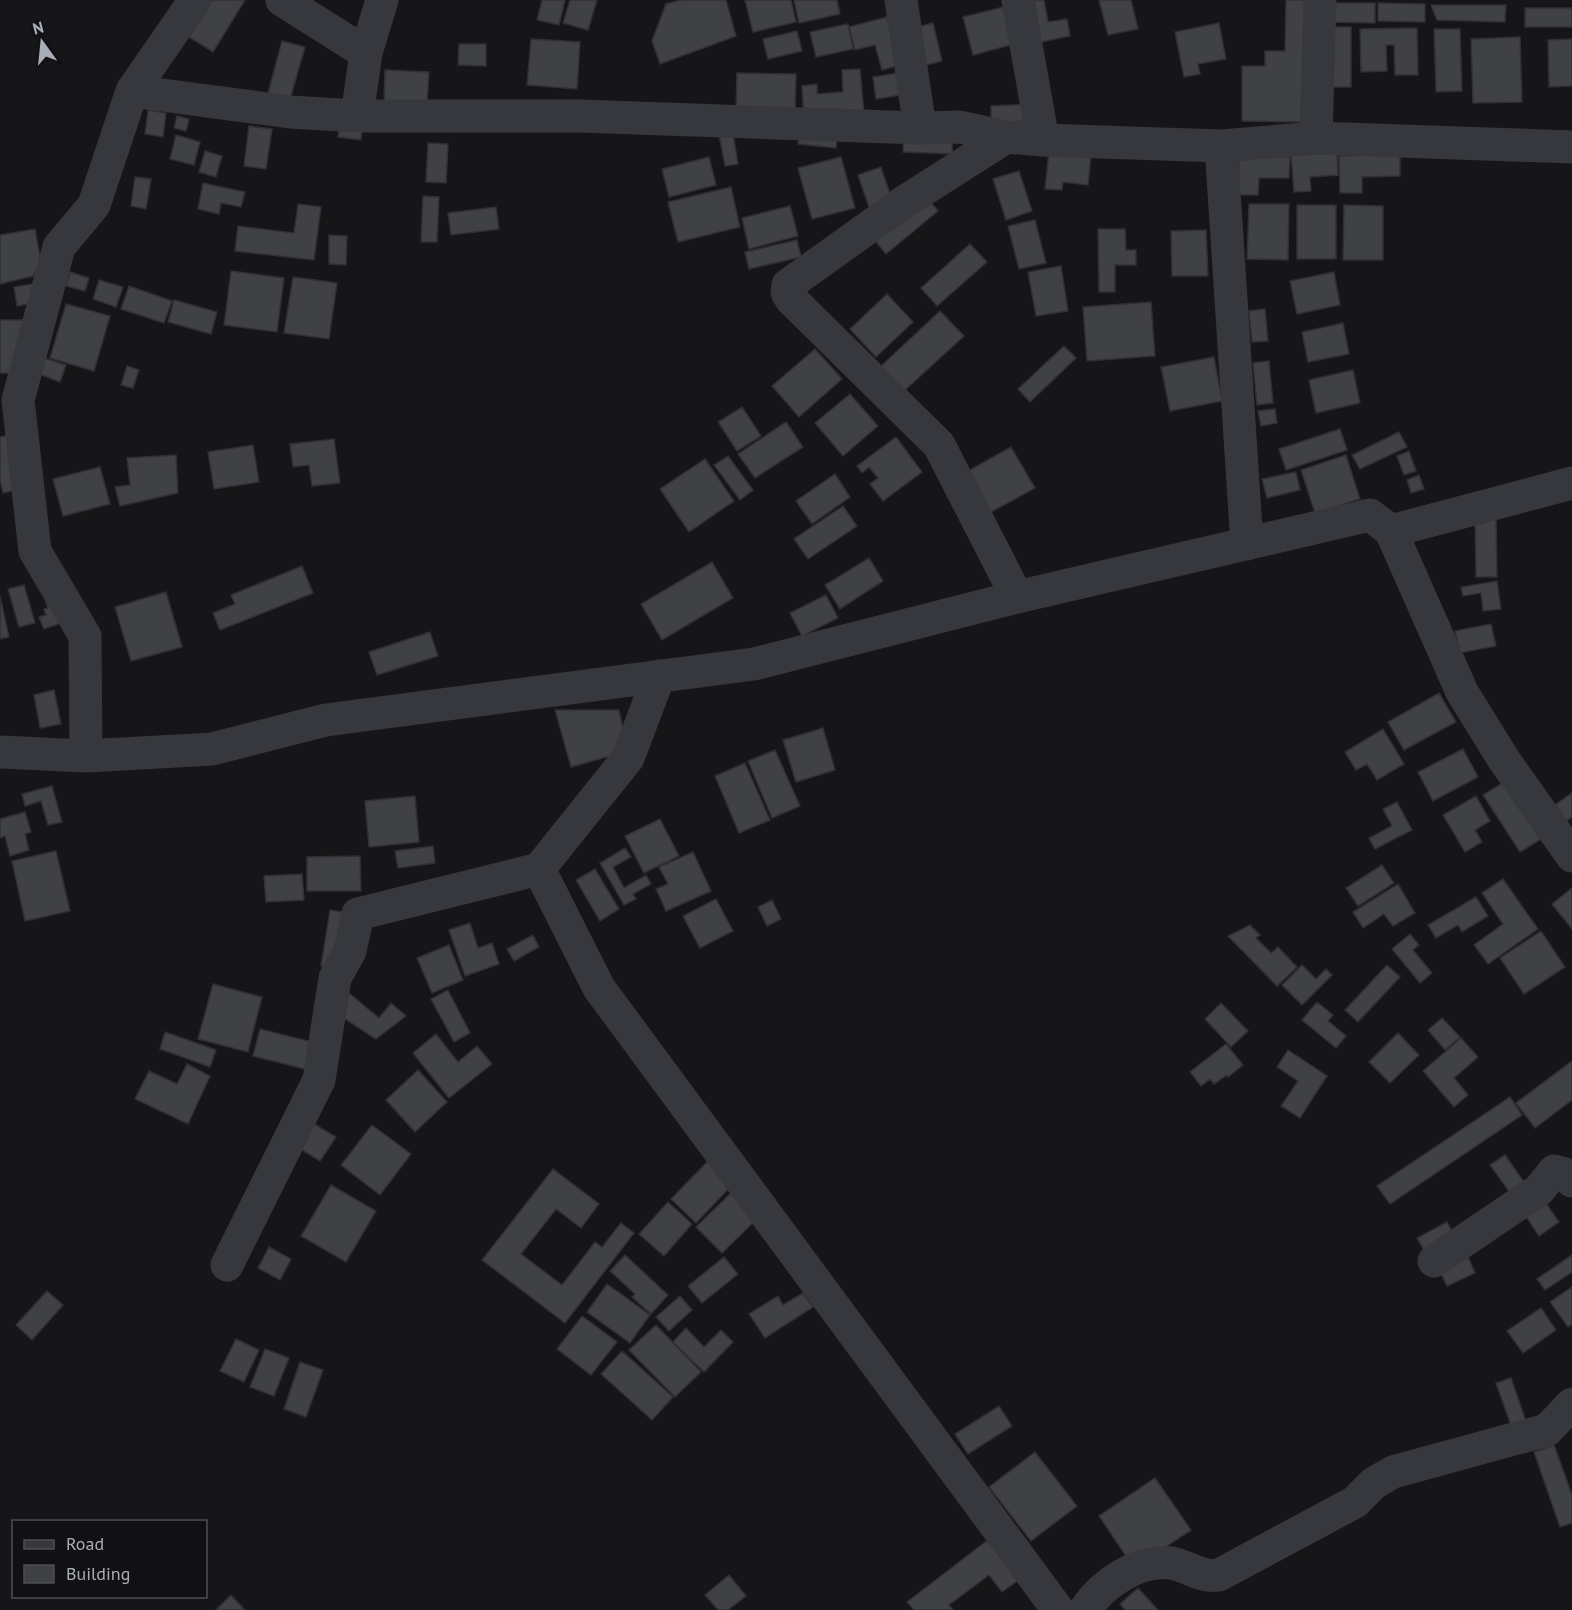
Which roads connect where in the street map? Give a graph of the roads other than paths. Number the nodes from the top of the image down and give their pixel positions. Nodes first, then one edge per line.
1 (195, 0) edge
2 (282, 0) edge
3 (382, 0) edge
4 (901, 0) edge
5 (1018, 0) edge
6 (1320, 0) edge
7 (366, 53) junction
8 (132, 91) junction
9 (357, 116) junction
10 (920, 128) junction
11 (1006, 137) junction
12 (1316, 138) junction
13 (1043, 140) junction
14 (1221, 146) junction
15 (1572, 147) edge
16 (1572, 483) edge
17 (1391, 531) junction
18 (1247, 544) junction
19 (1017, 597) junction
20 (659, 676) junction
21 (0, 752) edge
22 (86, 756) junction
23 (1572, 856) edge
24 (539, 869) junction
25 (1572, 1181) edge
26 (1434, 1261) dead end
27 (227, 1265) dead end
28 (1572, 1404) edge
29 (1058, 1610) edge
30 (1085, 1610) edge

1 - 8 street
2 - 7 street
3 - 7 street
4 - 10 street
5 - 13 street
6 - 12 street
7 - 9 street
8 - 9 street
8 - 22 street
9 - 10 street
10 - 11 street
11 - 13 street
11 - 19 street
12 - 14 street
12 - 15 street
13 - 14 street
14 - 18 street
16 - 17 street
17 - 18 street
17 - 23 street
18 - 19 street
19 - 20 street
20 - 22 street
20 - 24 street
21 - 22 street
24 - 27 street
24 - 29 street
25 - 26 street
28 - 30 street

